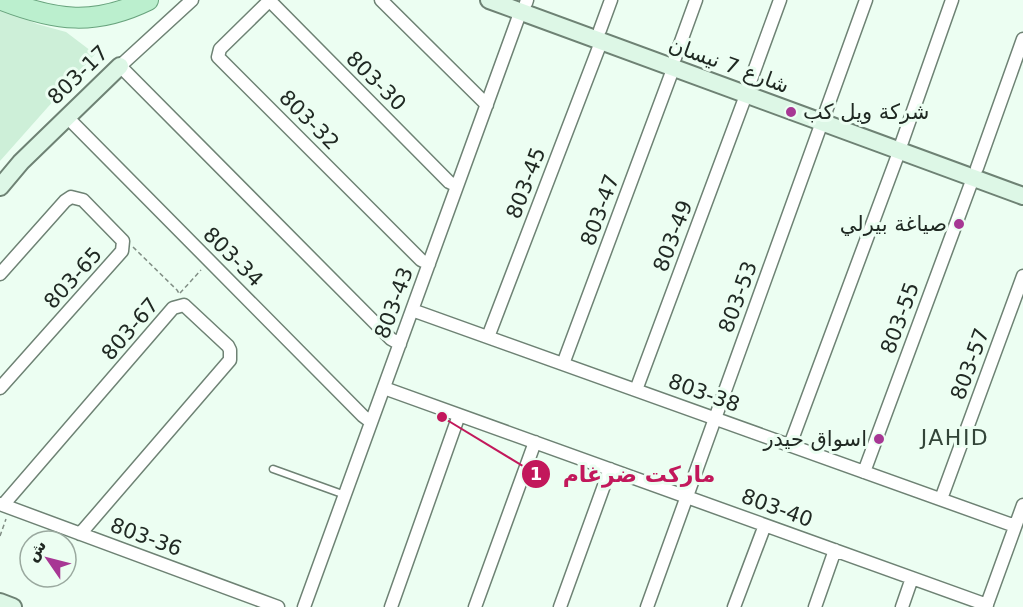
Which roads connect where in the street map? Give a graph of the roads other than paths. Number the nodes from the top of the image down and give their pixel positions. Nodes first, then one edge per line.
1 (3, 0) edge
2 (39, 0) edge
3 (148, 0) edge
4 (192, 0) edge
5 (269, 0) edge
6 (381, 0) edge
7 (489, 0) edge
8 (611, 0) edge
9 (696, 0) edge
10 (780, 0) edge
11 (866, 0) edge
12 (952, 0) edge
13 (523, 4) edge
14 (120, 5) edge
15 (600, 36) junction
16 (1023, 39) edge
17 (674, 63) junction
18 (120, 66) junction
19 (748, 90) junction
20 (487, 105) junction
21 (67, 117) junction
22 (824, 118) junction
23 (901, 147) junction
24 (975, 173) junction
25 (1023, 185) edge
26 (457, 186) junction
27 (0, 187) edge
28 (1023, 196) edge
29 (429, 264) junction
30 (0, 274) edge
31 (1023, 276) edge
32 (412, 310) junction
33 (488, 337) junction
34 (400, 344) junction
35 (563, 364) junction
36 (0, 388) edge
37 (384, 388) junction
38 (636, 390) junction
39 (459, 415) junction
40 (715, 418) junction
41 (371, 422) junction
42 (535, 442) junction
43 (790, 446) junction
44 (273, 469) dead end
45 (610, 469) junction
46 (864, 472) junction
47 (345, 495) junction
48 (687, 496) junction
49 (940, 499) junction
50 (1023, 505) edge
51 (4, 506) edge
52 (765, 525) junction
53 (1015, 526) junction
54 (80, 534) junction
55 (835, 550) junction
56 (912, 578) junction
57 (0, 602) edge
58 (986, 606) edge
59 (13, 607) edge
60 (278, 607) edge
61 (304, 607) edge
62 (391, 607) edge
63 (475, 607) edge
64 (560, 607) edge
65 (647, 607) edge
66 (734, 607) edge
67 (815, 607) edge
68 (902, 607) edge

1 - 14 main road
2 - 14 main road
3 - 14 main road
4 - 18 street, 803-17
5 - 26 street, 803-30
5 - 29 street, 803-32
6 - 20 street
7 - 13 street, شارع 7 نيسان
8 - 15 street, 803-45
9 - 17 street, 803-47
10 - 19 street, 803-49
11 - 22 street, 803-53
12 - 23 street
13 - 15 street, شارع 7 نيسان
13 - 20 street, 803-43
15 - 17 street, شارع 7 نيسان
15 - 33 street, 803-45
16 - 24 street, 803-55
17 - 19 street, شارع 7 نيسان
17 - 35 street, 803-47
18 - 21 street, 803-17
18 - 34 street
19 - 22 street, شارع 7 نيسان
19 - 38 street, 803-49
20 - 26 street, 803-43
21 - 27 street, 803-17
21 - 41 street, 803-34
22 - 23 street, شارع 7 نيسان
22 - 40 street, 803-53
23 - 24 street, شارع 7 نيسان
23 - 43 street
24 - 25 street, شارع 7 نيسان
24 - 28 street, شارع 7 نيسان
24 - 46 street, 803-55
26 - 29 street, 803-43
29 - 32 street, 803-43
30 - 36 street, 803-65
31 - 49 street, 803-57
32 - 33 street, 803-38
32 - 34 street, 803-43
33 - 35 street, 803-38
34 - 37 street, 803-43
35 - 38 street, 803-38
37 - 39 street, 803-40
37 - 41 street, 803-43
38 - 40 street, 803-38
39 - 42 street, 803-40
39 - 62 street
40 - 43 street, 803-38
40 - 48 street, 803-53
41 - 47 street, 803-43
42 - 45 street, 803-40
42 - 63 street
43 - 46 street, 803-38
44 - 47 lane
45 - 48 street, 803-40
45 - 64 street
46 - 49 street, 803-38
47 - 61 street, 803-43
48 - 52 street, 803-40
48 - 65 street, 803-53
49 - 53 street, 803-38
50 - 53 street
51 - 54 street, 803-36
51 - 54 street, 803-67
52 - 55 street, 803-40
52 - 66 street
53 - 58 street
54 - 60 street, 803-36
55 - 56 street, 803-40
55 - 67 street
56 - 58 street, 803-40
56 - 68 street
57 - 59 street

